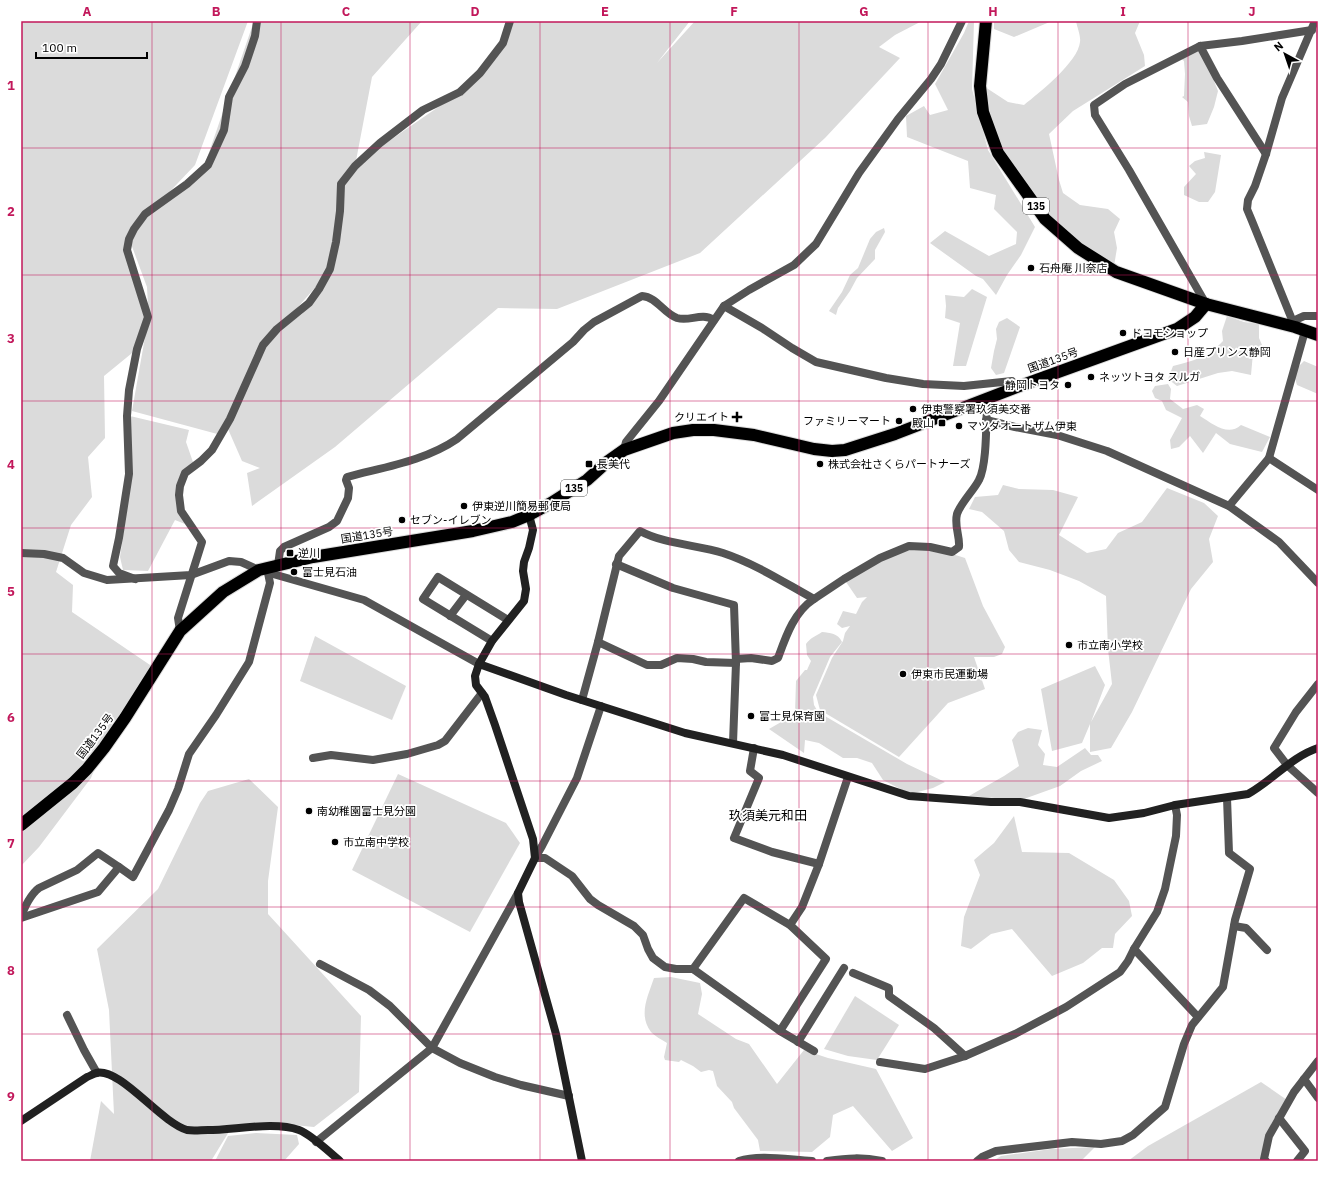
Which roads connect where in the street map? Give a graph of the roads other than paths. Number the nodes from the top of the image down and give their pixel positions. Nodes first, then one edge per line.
1 (257, 21) edge
2 (510, 21) edge
3 (962, 21) edge
4 (986, 21) edge
5 (1316, 21) edge
6 (1312, 30) junction
7 (1200, 46) junction
8 (1266, 154) junction
9 (1206, 304) junction
10 (724, 306) junction
11 (1318, 316) edge
12 (714, 320) junction
13 (1297, 326) junction
14 (1318, 335) edge
15 (1017, 387) junction
16 (985, 400) junction
17 (986, 420) junction
18 (624, 450) junction
19 (1269, 458) junction
20 (1318, 490) edge
21 (1229, 506) junction
22 (529, 515) junction
23 (21, 553) edge
24 (616, 564) junction
25 (268, 568) junction
26 (191, 574) junction
27 (135, 579) junction
28 (1318, 583) edge
29 (466, 595) junction
30 (814, 599) junction
31 (450, 616) junction
32 (508, 620) junction
33 (180, 631) junction
34 (492, 640) junction
35 (598, 642) junction
36 (736, 661) junction
37 (479, 664) junction
38 (1318, 684) edge
39 (482, 693) junction
40 (582, 700) junction
41 (601, 706) junction
42 (732, 743) junction
43 (754, 748) junction
44 (1318, 748) edge
45 (313, 758) dead end
46 (1287, 765) junction
47 (848, 777) junction
48 (1318, 793) edge
49 (1227, 798) junction
50 (1175, 805) junction
51 (21, 825) edge
52 (535, 858) junction
53 (818, 864) junction
54 (119, 867) junction
55 (518, 893) junction
56 (22, 918) edge
57 (790, 925) junction
58 (1234, 926) junction
59 (1134, 949) junction
60 (1268, 950) dead end
61 (320, 964) dead end
62 (844, 968) dead end
63 (693, 969) junction
64 (853, 973) dead end
65 (67, 1015) dead end
66 (1198, 1017) junction
67 (780, 1031) junction
68 (798, 1042) junction
69 (432, 1048) junction
70 (814, 1051) dead end
71 (965, 1056) junction
72 (1318, 1061) edge
73 (880, 1062) dead end
74 (97, 1073) junction
75 (1304, 1080) junction
76 (569, 1096) junction
77 (1318, 1098) edge
78 (1279, 1118) junction
79 (21, 1121) edge
80 (316, 1142) junction
81 (864, 1159) edge
82 (340, 1161) edge
83 (582, 1161) edge
84 (739, 1161) edge
85 (812, 1161) edge
86 (827, 1161) edge
87 (882, 1161) edge
88 (977, 1161) edge
89 (1266, 1161) edge
90 (1297, 1161) edge

1 - 27 street
2 - 26 street
3 - 10 street
4 - 9 highway, 135
5 - 6 street
6 - 7 street
6 - 8 street
7 - 8 street
7 - 9 street
8 - 13 street
9 - 13 highway, 135
9 - 15 highway, 国道135号 / 135
10 - 12 street
10 - 15 street
11 - 13 street
12 - 18 street
12 - 25 street
13 - 14 highway, 135
13 - 19 street
15 - 16 highway, 国道135号 / 135
16 - 17 street
16 - 18 highway, 国道135号 / 135
17 - 21 street
17 - 30 street
18 - 22 highway, 国道135号 / 135
19 - 20 street
19 - 21 street
21 - 28 street
22 - 25 highway, 国道135号 / 135
22 - 32 street
23 - 27 street
24 - 30 street
24 - 35 street
24 - 36 street
25 - 26 street
25 - 33 highway, 国道135号 / 135
25 - 37 street
25 - 54 street
26 - 27 street
26 - 33 street
29 - 31 street
29 - 31 street
29 - 32 street
30 - 36 street
31 - 34 street
32 - 34 street
33 - 51 highway, 国道135号 / 135
34 - 37 street
35 - 36 street
35 - 40 street
36 - 42 street
37 - 39 street
37 - 40 street
38 - 46 street
39 - 45 street
39 - 52 street
40 - 41 street
41 - 42 street
41 - 52 street
42 - 43 street
43 - 47 street
43 - 53 street
44 - 46 street
46 - 48 street
46 - 49 street
47 - 50 street
47 - 53 street
49 - 50 street
49 - 58 street
50 - 59 street
52 - 55 street
52 - 63 street
53 - 57 street
54 - 56 street
54 - 56 street
55 - 69 street
55 - 76 street
57 - 63 street
57 - 67 street
58 - 60 street
58 - 66 street
59 - 66 street
59 - 71 street
61 - 69 street
62 - 68 street
63 - 67 street
64 - 71 street
65 - 74 street
66 - 88 street
67 - 68 street
68 - 70 street
69 - 76 street
69 - 80 street
71 - 73 street
72 - 75 street
74 - 79 street
74 - 80 street
75 - 77 street
75 - 78 street
76 - 83 street
78 - 89 street
78 - 90 street
80 - 82 street
81 - 86 street
81 - 87 street
84 - 85 street

